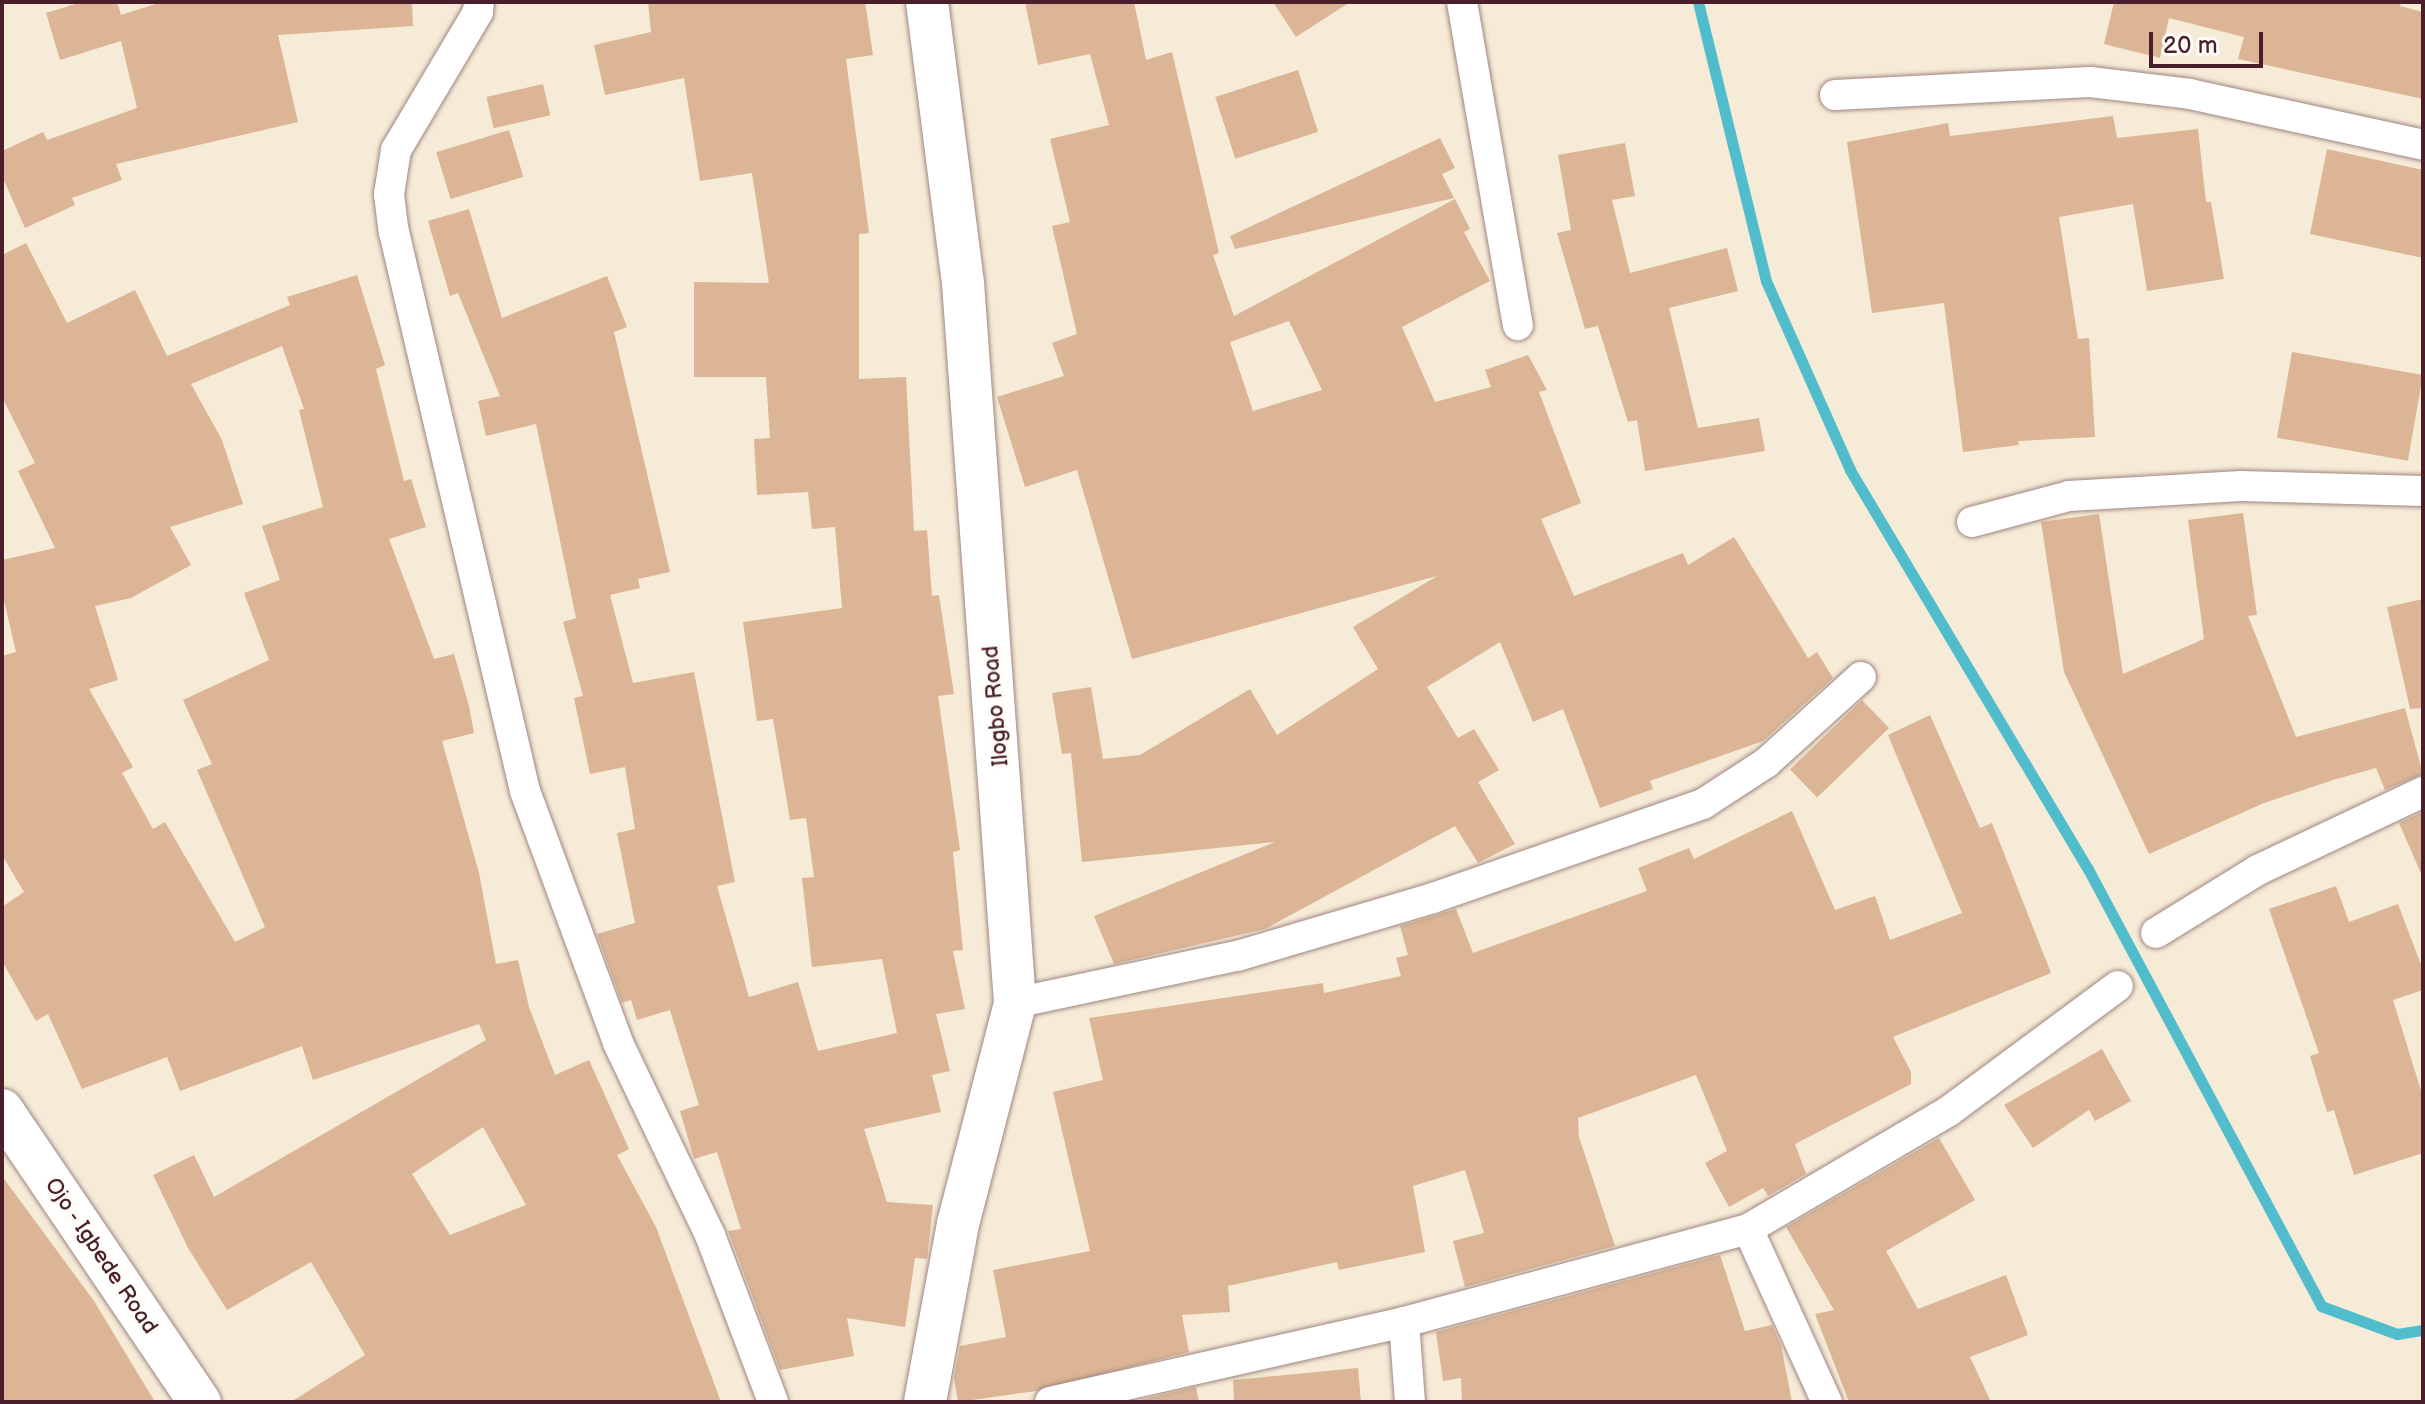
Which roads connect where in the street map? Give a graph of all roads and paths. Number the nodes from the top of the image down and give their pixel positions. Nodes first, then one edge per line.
1 (479, 2) edge
2 (927, 2) edge
3 (1462, 2) edge
4 (1835, 95) dead end
5 (2423, 145) edge
6 (1518, 325) dead end
7 (2423, 491) edge
8 (1972, 522) dead end
9 (1861, 677) dead end
10 (2423, 792) edge
11 (2156, 933) dead end
12 (2118, 986) dead end
13 (1015, 1003) junction
14 (2, 1110) edge
15 (1748, 1229) junction
16 (1404, 1322) junction
17 (200, 1402) edge
18 (773, 1402) edge
19 (925, 1402) edge
20 (1050, 1402) edge
21 (1410, 1402) edge
22 (1827, 1402) edge

1 - 18 street
2 - 13 main road, Ilogbo Road
3 - 6 street
4 - 5 street
7 - 8 street
9 - 13 street
10 - 11 street
12 - 15 street
13 - 19 main road, Ilogbo Road
14 - 17 main road, Ojo - Igbede Road
15 - 16 street
15 - 22 street
16 - 20 street
16 - 21 street

